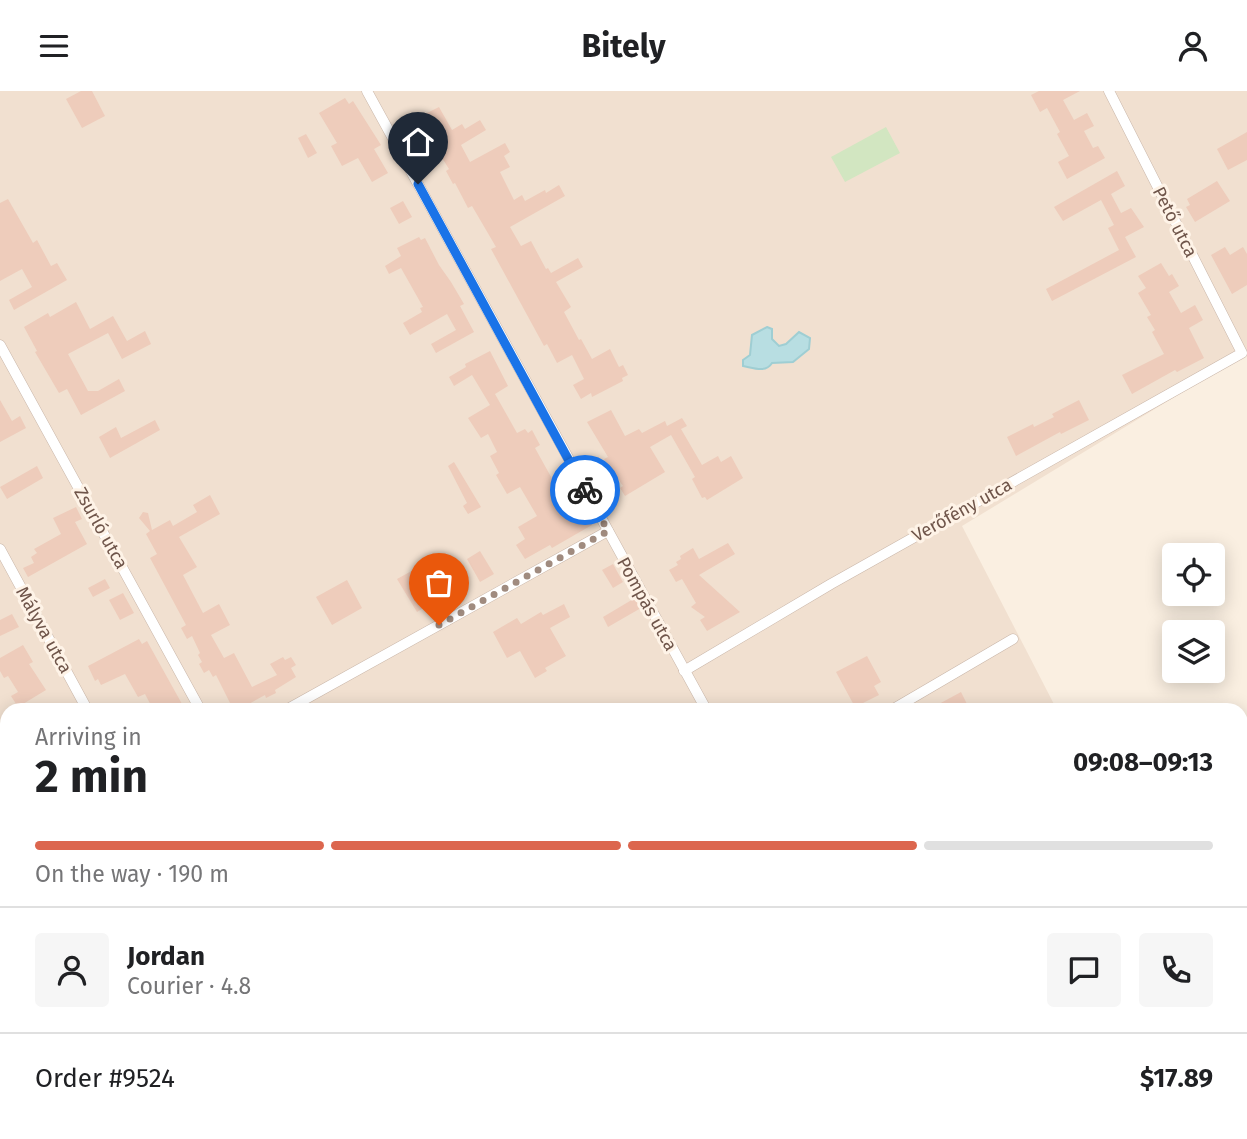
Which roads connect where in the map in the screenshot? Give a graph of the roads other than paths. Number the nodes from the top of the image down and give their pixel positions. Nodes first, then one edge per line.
1 (367, 91) edge
2 (1109, 91) edge
3 (0, 345) edge
4 (1242, 353) joint
5 (608, 531) junction
6 (0, 549) edge
7 (1013, 639) dead end
8 (684, 670) junction
9 (84, 703) edge
10 (197, 703) edge
11 (298, 703) edge
12 (703, 703) edge
13 (904, 703) edge

1 - 5 street, Pompás utca
2 - 4 street, Pető utca
3 - 10 street, Zsurló utca
4 - 8 street, Verőfény utca
5 - 8 street, Pompás utca
5 - 11 street
6 - 9 street, Mályva utca
7 - 13 street
8 - 12 street, Pompás utca

